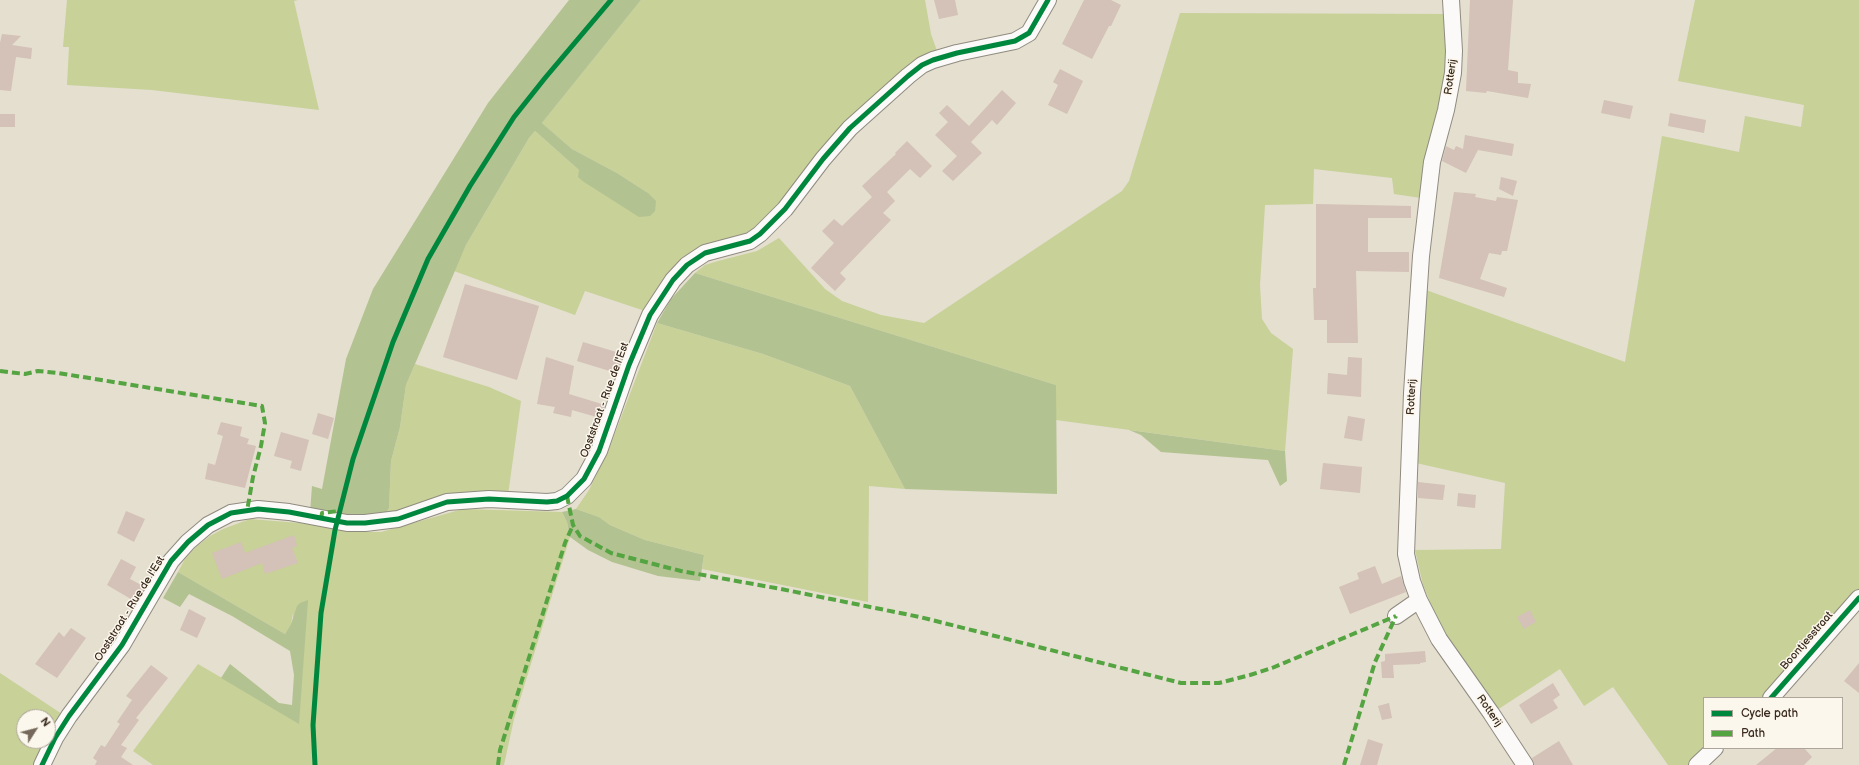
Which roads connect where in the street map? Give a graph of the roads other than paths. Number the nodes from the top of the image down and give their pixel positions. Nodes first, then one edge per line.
1 (1048, 0) edge
2 (1451, 0) edge
3 (1859, 598) edge
4 (1419, 600) junction
5 (1396, 616) dead end
6 (1772, 697) edge
7 (1714, 749) edge
8 (42, 765) edge
9 (1525, 765) edge
10 (1697, 765) edge

1 - 8 street, Ooststraat - Rue de l'Est
2 - 4 street, Rotterij
3 - 6 street, Boontjesstraat
4 - 5 street
4 - 9 street, Rotterij
7 - 10 street

